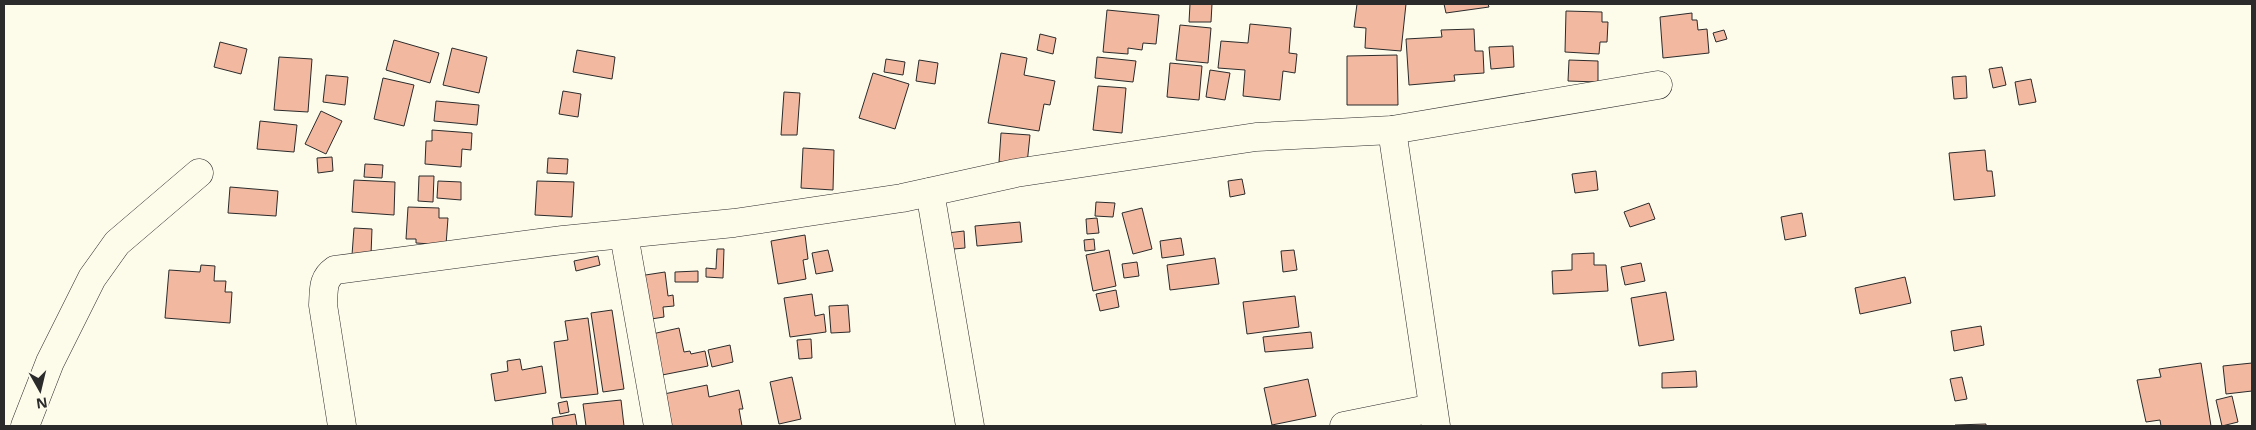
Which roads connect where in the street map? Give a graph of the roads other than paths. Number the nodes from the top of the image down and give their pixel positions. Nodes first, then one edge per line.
1 (1658, 85) dead end
2 (1392, 130) junction
3 (199, 173) dead end
4 (930, 192) junction
5 (624, 235) junction
6 (1435, 417) edge
7 (25, 426) edge
8 (342, 426) edge
9 (658, 426) edge
10 (970, 426) edge
11 (1344, 426) edge

1 - 2 street
2 - 4 street
2 - 6 street
3 - 7 street
4 - 5 street
4 - 10 street
5 - 8 street
5 - 9 street
6 - 11 street

